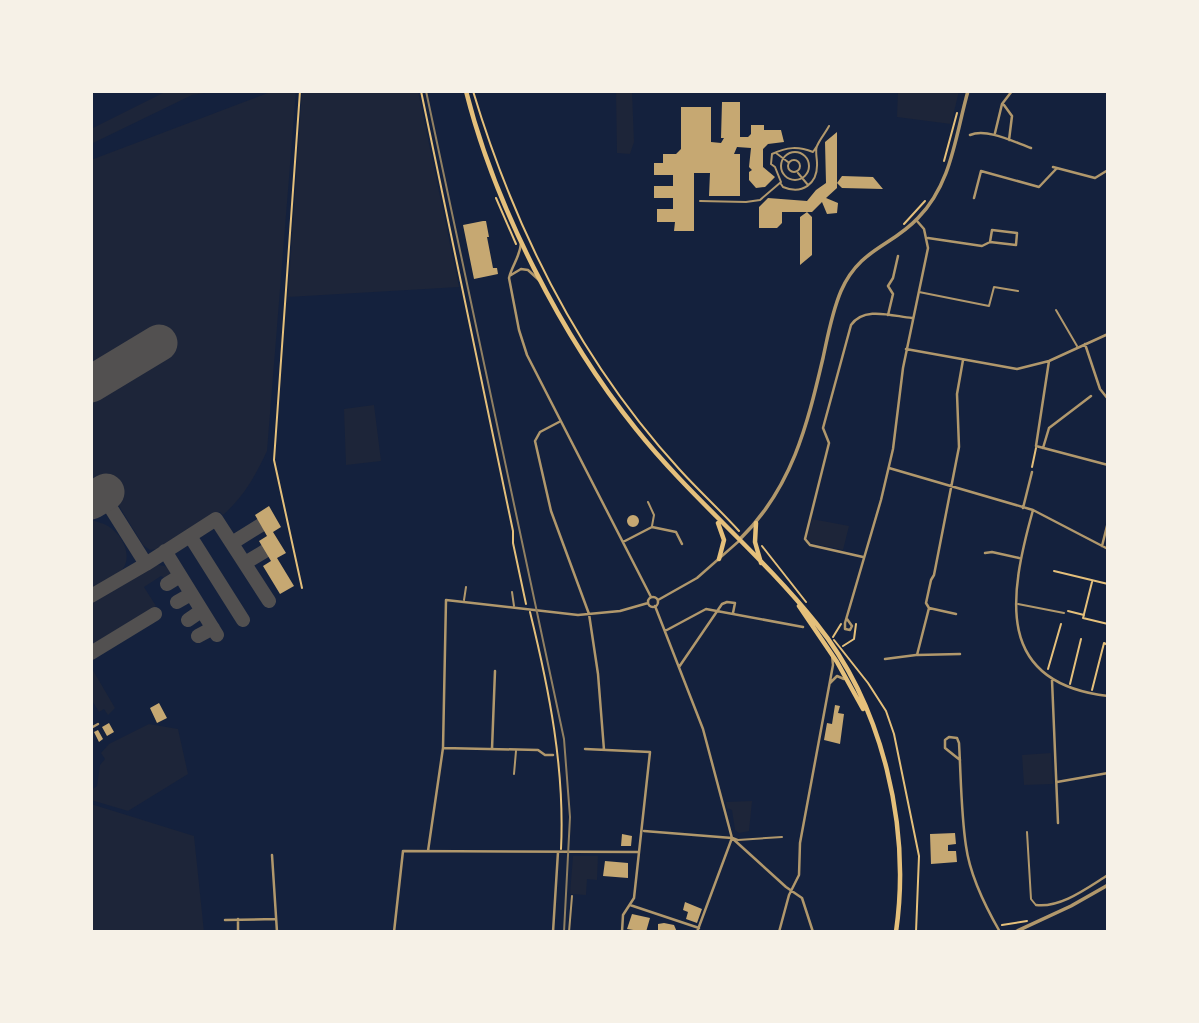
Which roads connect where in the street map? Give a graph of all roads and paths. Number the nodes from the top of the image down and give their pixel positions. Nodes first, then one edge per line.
1 (300, 91) edge
2 (421, 91) edge
3 (466, 91) edge
4 (473, 91) edge
5 (968, 91) edge
6 (1012, 91) edge
7 (1002, 104) junction
8 (955, 121) dead end
9 (829, 126) dead end
10 (995, 134) junction
11 (970, 135) dead end
12 (1009, 140) junction
13 (817, 146) junction
14 (1031, 148) dead end
15 (776, 152) junction
16 (813, 152) junction
17 (816, 157) junction
18 (782, 158) junction
19 (789, 163) junction
20 (943, 168) dead end
21 (1108, 170) edge
22 (797, 172) junction
23 (802, 179) junction
24 (781, 182) junction
25 (808, 186) junction
26 (494, 192) dead end
27 (930, 194) dead end
28 (974, 198) dead end
29 (700, 201) dead end
30 (916, 220) junction
31 (903, 223) dead end
32 (1108, 226) edge
33 (927, 238) junction
34 (521, 239) junction
35 (1107, 239) edge
36 (990, 242) junction
37 (1108, 248) edge
38 (518, 250) dead end
39 (898, 256) dead end
40 (509, 278) junction
41 (544, 285) junction
42 (1018, 291) dead end
43 (918, 292) junction
44 (1056, 310) dead end
45 (888, 315) junction
46 (912, 318) junction
47 (1108, 334) edge
48 (1085, 344) junction
49 (1078, 347) junction
50 (906, 349) junction
51 (963, 360) junction
52 (1049, 360) junction
53 (1091, 396) dead end
54 (1108, 399) edge
55 (559, 422) junction
56 (1036, 446) junction
57 (1043, 448) junction
58 (1108, 465) edge
59 (888, 468) junction
60 (1032, 472) joint
61 (950, 486) junction
62 (648, 502) dead end
63 (1023, 508) junction
64 (1033, 510) junction
65 (717, 519) junction
66 (1108, 522) edge
67 (756, 523) junction
68 (652, 527) junction
69 (744, 536) junction
70 (739, 541) junction
71 (623, 542) junction
72 (755, 542) junction
73 (682, 544) dead end
74 (1102, 546) junction
75 (1108, 549) edge
76 (985, 553) dead end
77 (864, 557) junction
78 (1019, 558) junction
79 (719, 559) junction
80 (761, 564) junction
81 (1054, 571) dead end
82 (1092, 580) junction
83 (1108, 584) edge
84 (302, 587) dead end
85 (466, 587) dead end
86 (512, 592) dead end
87 (790, 593) junction
88 (651, 597) junction
89 (658, 600) junction
90 (464, 601) junction
91 (648, 603) junction
92 (1018, 604) junction
93 (526, 606) dead end
94 (655, 606) junction
95 (515, 607) junction
96 (929, 608) junction
97 (811, 609) dead end
98 (717, 610) junction
99 (733, 612) junction
100 (530, 613) dead end
101 (1064, 613) joint
102 (589, 614) junction
103 (956, 614) dead end
104 (1084, 615) junction
105 (846, 619) joint
106 (1061, 624) dead end
107 (1108, 624) edge
108 (858, 625) dead end
109 (803, 627) dead end
110 (665, 631) junction
111 (1081, 639) dead end
112 (1108, 645) edge
113 (842, 647) junction
114 (832, 654) junction
115 (960, 654) dead end
116 (917, 655) junction
117 (885, 659) dead end
118 (679, 667) junction
119 (495, 671) dead end
120 (1046, 677) junction
121 (1052, 680) junction
122 (848, 681) junction
123 (828, 686) junction
124 (1069, 688) junction
125 (1091, 694) junction
126 (1108, 696) edge
127 (869, 718) junction
128 (98, 724) dead end
129 (91, 728) edge
130 (443, 748) junction
131 (585, 748) dead end
132 (492, 750) junction
133 (516, 750) junction
134 (604, 750) junction
135 (553, 755) dead end
136 (960, 760) junction
137 (1108, 773) edge
138 (514, 774) dead end
139 (1057, 782) junction
140 (1058, 823) dead end
141 (643, 831) junction
142 (1027, 832) dead end
143 (782, 837) dead end
144 (732, 838) junction
145 (428, 851) junction
146 (559, 852) junction
147 (639, 852) junction
148 (272, 855) dead end
149 (1108, 875) edge
150 (1108, 886) edge
151 (792, 890) junction
152 (572, 896) dead end
153 (630, 905) junction
154 (1036, 905) joint
155 (237, 919) junction
156 (276, 919) junction
157 (225, 920) dead end
158 (698, 930) edge
159 (238, 932) edge
160 (277, 932) edge
161 (394, 932) edge
162 (553, 932) edge
163 (569, 932) edge
164 (622, 932) edge
165 (779, 932) edge
166 (813, 932) edge
167 (896, 932) edge
168 (916, 932) edge
169 (1000, 932) edge
170 (1015, 932) edge

1 - 84 path
2 - 93 path
3 - 34 main road
4 - 69 path
5 - 30 street
6 - 7 street
7 - 10 street
7 - 12 street
8 - 20 path
9 - 13 street
10 - 11 street
10 - 12 street
12 - 14 street
13 - 16 street
13 - 17 street
15 - 16 street
15 - 18 street
15 - 24 street
16 - 17 street
17 - 25 street
18 - 19 street
18 - 23 street
18 - 23 street
19 - 22 street
19 - 22 street
21 - 28 street
22 - 23 street
23 - 25 street
24 - 25 street
24 - 29 street
26 - 38 path
27 - 31 path
30 - 33 street
30 - 67 street
32 - 35 street
33 - 36 street
33 - 43 street
34 - 40 street
34 - 41 main road
35 - 37 street
36 - 36 street
39 - 45 street
40 - 41 street
40 - 55 street
41 - 65 main road
42 - 43 street
43 - 46 street
44 - 49 street
45 - 46 street
45 - 77 street
46 - 50 street
47 - 48 street
48 - 49 street
48 - 54 street
49 - 52 street
50 - 51 street
50 - 59 street
51 - 52 street
51 - 61 street
52 - 56 street
53 - 57 street
55 - 71 street
55 - 102 street
56 - 57 street
56 - 60 path
57 - 58 street
59 - 61 street
59 - 77 street
60 - 63 street
61 - 63 street
61 - 96 street
62 - 68 street
63 - 64 street
64 - 74 street
64 - 78 street
65 - 70 main road
65 - 79 main road
66 - 74 street
67 - 69 street
67 - 72 main road
68 - 71 street
68 - 73 street
69 - 70 street
70 - 79 street
70 - 80 main road
71 - 88 street
72 - 80 main road
72 - 97 path
74 - 75 street
76 - 78 street
77 - 105 street
78 - 92 street
79 - 89 street
80 - 87 main road
81 - 82 path
82 - 83 path
82 - 104 path
85 - 90 street
86 - 95 street
87 - 114 main road
87 - 127 main road
88 - 89 street
88 - 91 street
89 - 94 street
90 - 95 street
90 - 130 street
91 - 94 street
91 - 102 street
92 - 101 street
92 - 120 street
94 - 110 street
95 - 102 street
96 - 103 street
96 - 116 street
98 - 99 street
98 - 99 street
98 - 110 street
98 - 118 street
99 - 109 street
100 - 146 path
101 - 104 path
102 - 134 street
104 - 107 path
105 - 113 path
106 - 120 path
108 - 113 path
110 - 118 street
111 - 124 path
112 - 125 path
113 - 168 path
114 - 122 main road
114 - 123 street
115 - 116 street
116 - 117 street
118 - 144 street
119 - 132 street
120 - 121 street
121 - 124 street
121 - 139 street
122 - 123 street
122 - 127 main road
123 - 151 street
124 - 125 street
125 - 126 street
127 - 167 main road
128 - 129 street
130 - 132 street
130 - 145 street
131 - 134 street
132 - 133 street
133 - 135 street
133 - 138 street
134 - 141 street
136 - 136 street
136 - 169 street
137 - 139 street
139 - 140 street
141 - 144 street
141 - 147 street
142 - 154 street
143 - 144 street
144 - 151 street
144 - 158 street
145 - 146 street
145 - 161 street
146 - 147 street
146 - 162 street
147 - 153 street
148 - 156 street
149 - 154 street
150 - 170 street
151 - 165 street
151 - 166 street
152 - 163 street
153 - 158 street
153 - 164 street
155 - 156 street
155 - 157 street
155 - 159 street
156 - 160 street

